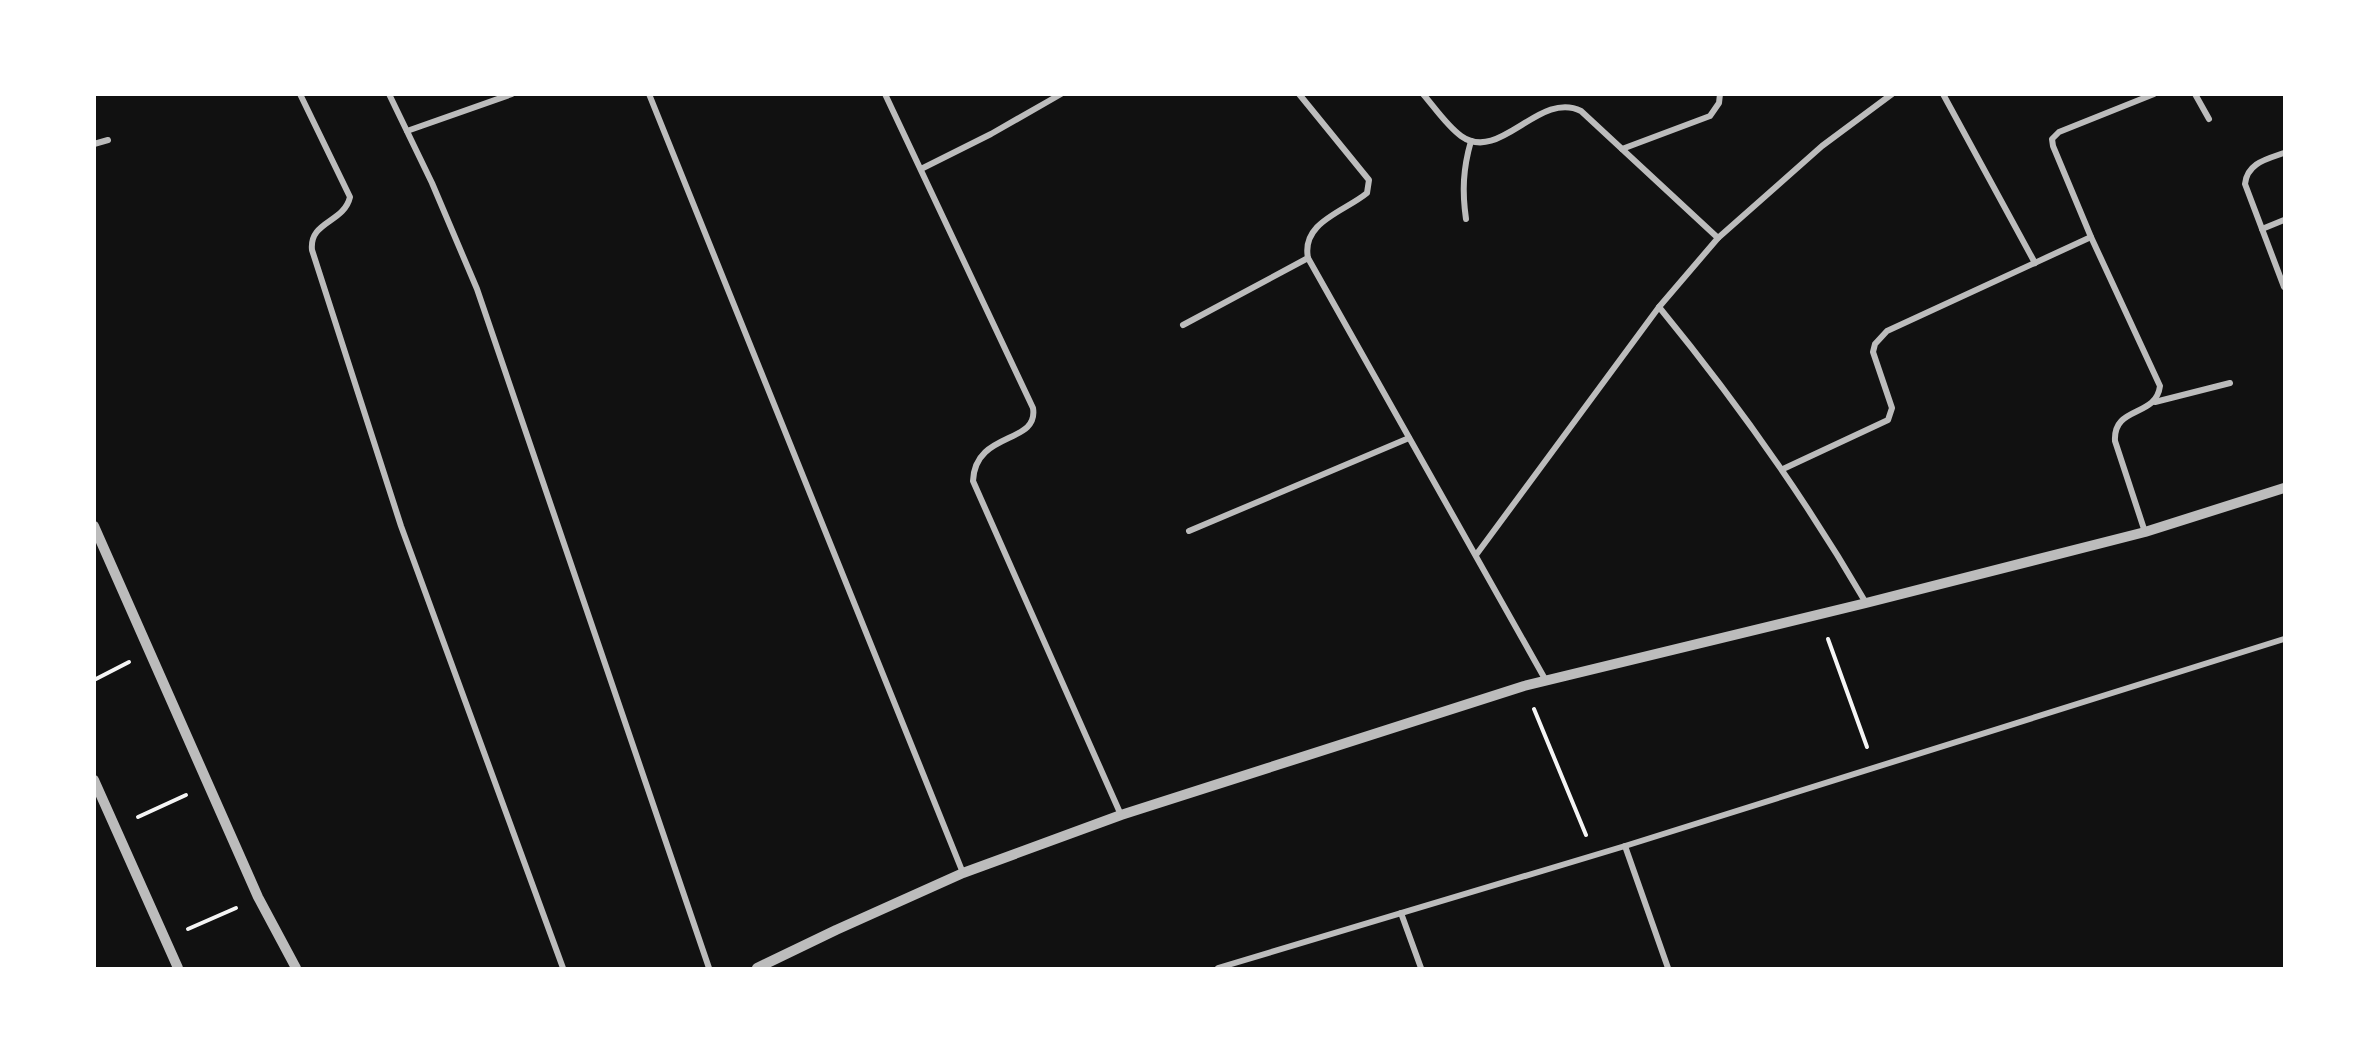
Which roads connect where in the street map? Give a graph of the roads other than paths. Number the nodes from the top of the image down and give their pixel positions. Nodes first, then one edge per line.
1 (300, 94) edge
2 (389, 94) edge
3 (512, 94) edge
4 (649, 94) edge
5 (885, 94) edge
6 (1061, 94) edge
7 (1299, 94) edge
8 (1424, 94) edge
9 (1720, 94) edge
10 (1892, 94) edge
11 (1943, 94) edge
12 (2154, 94) edge
13 (2195, 94) edge
14 (2209, 119) dead end
15 (407, 131) junction
16 (108, 140) dead end
17 (1471, 141) junction
18 (94, 144) edge
19 (1622, 149) junction
20 (2284, 153) edge
21 (921, 169) junction
22 (1466, 219) dead end
23 (2284, 220) edge
24 (2262, 229) junction
25 (2091, 237) junction
26 (1718, 238) junction
27 (1308, 258) junction
28 (2035, 263) junction
29 (2284, 287) edge
30 (1659, 307) junction
31 (1183, 325) dead end
32 (2230, 383) dead end
33 (2154, 402) junction
34 (1409, 438) junction
35 (1783, 469) junction
36 (2284, 488) edge
37 (94, 526) edge
38 (1189, 531) dead end
39 (2145, 532) junction
40 (1476, 555) junction
41 (1866, 603) junction
42 (2284, 639) edge
43 (1545, 679) junction
44 (94, 780) edge
45 (1121, 815) junction
46 (1625, 846) junction
47 (963, 873) junction
48 (1401, 914) junction
49 (178, 969) edge
50 (296, 969) edge
51 (563, 969) edge
52 (709, 969) edge
53 (757, 969) edge
54 (1218, 969) edge
55 (1421, 969) edge
56 (1668, 969) edge

1 - 51 street
2 - 15 street
3 - 15 street
4 - 47 street
5 - 21 street
6 - 21 street
7 - 27 street
8 - 17 street
9 - 19 street
10 - 26 street
11 - 28 street
12 - 25 street
13 - 14 street
15 - 52 street
16 - 18 street
17 - 19 street
17 - 22 street
19 - 26 street
20 - 24 street
21 - 45 street
23 - 24 street
24 - 29 street
25 - 28 street
25 - 33 street
26 - 30 street
27 - 31 street
27 - 34 street
28 - 35 street
30 - 35 street
30 - 40 street
32 - 33 street
33 - 39 street
34 - 38 street
34 - 40 street
35 - 41 street
36 - 39 street
37 - 50 street
39 - 41 street
40 - 43 street
41 - 43 street
42 - 46 street
43 - 45 street
44 - 49 street
45 - 47 street
46 - 48 street
46 - 56 street
47 - 53 street
48 - 54 street
48 - 55 street

